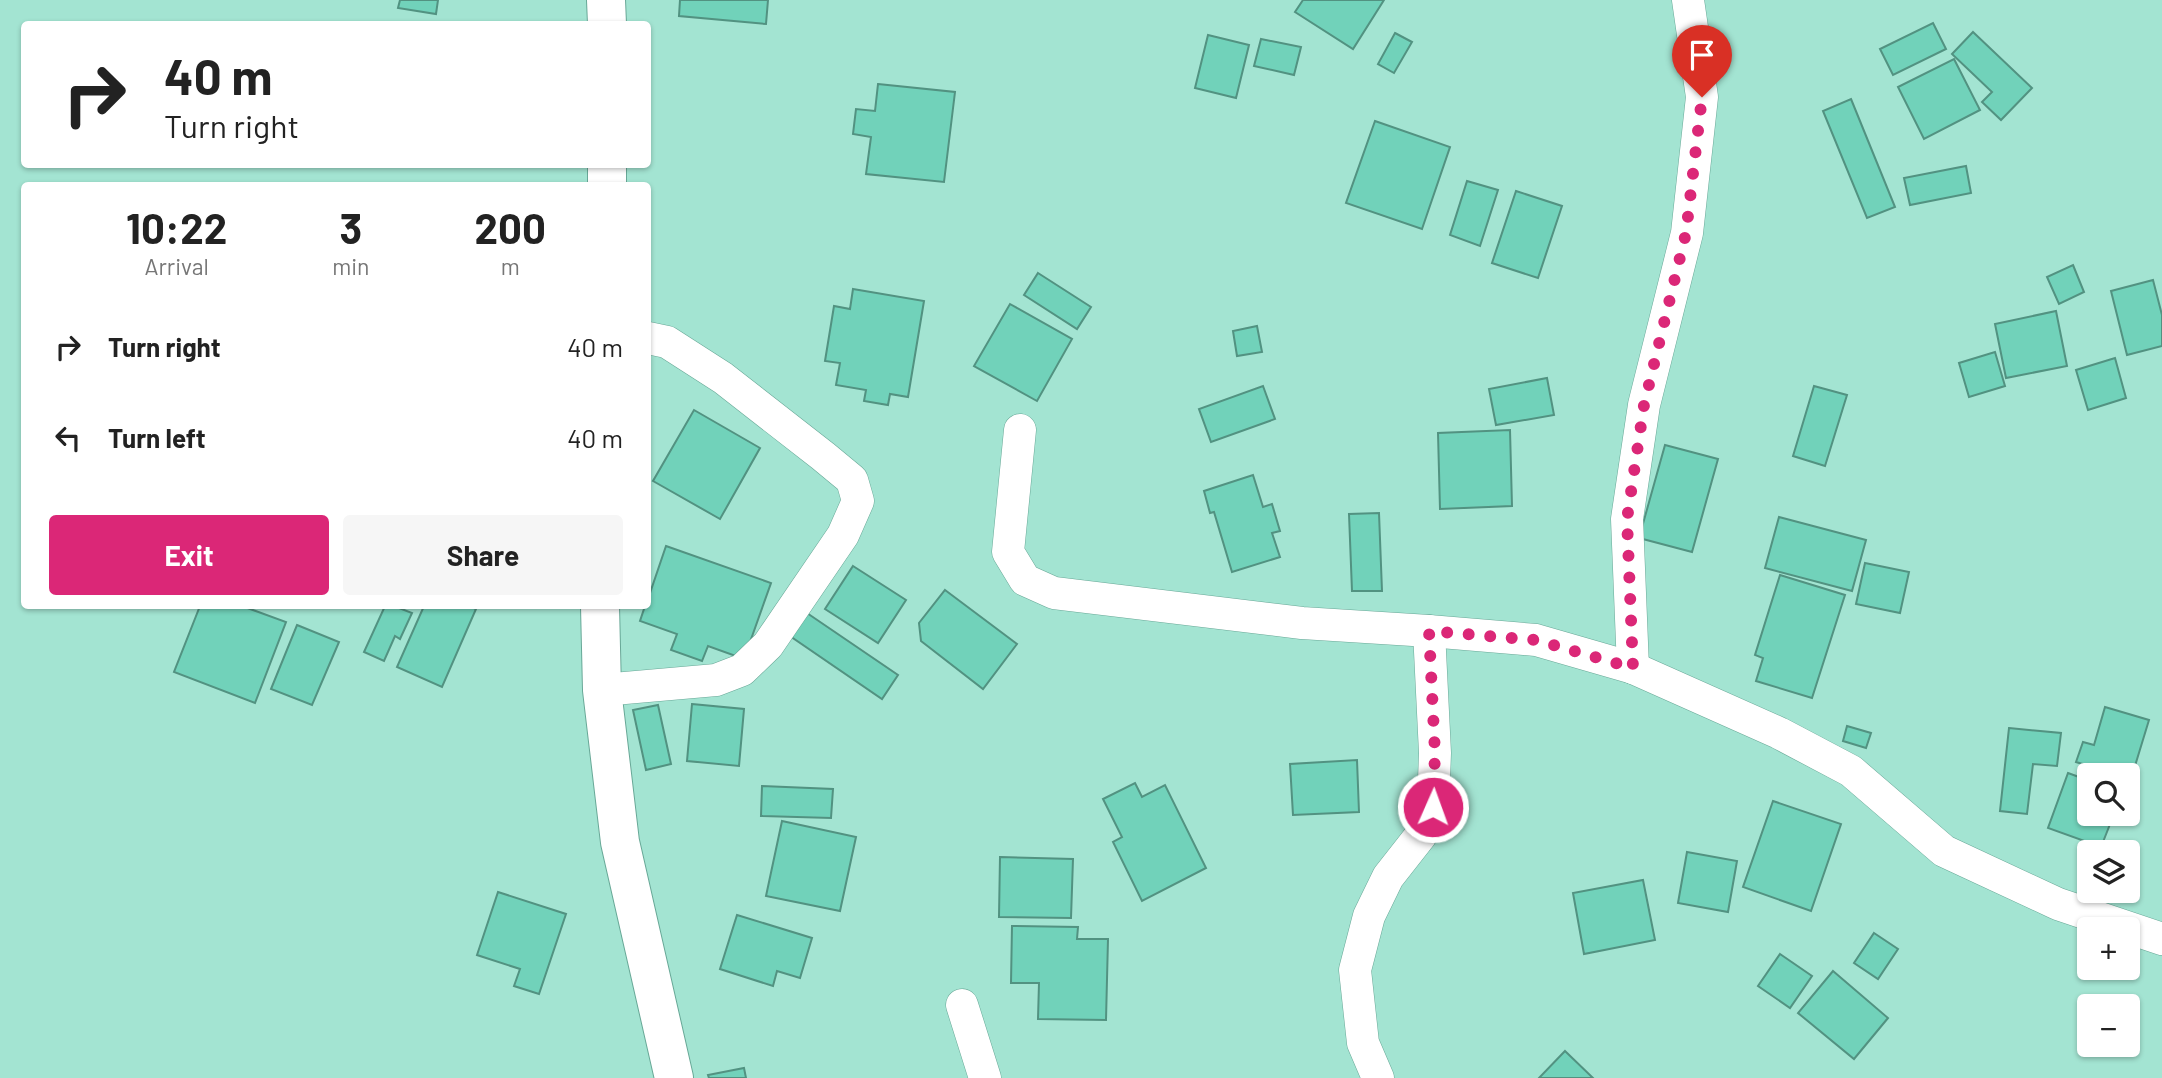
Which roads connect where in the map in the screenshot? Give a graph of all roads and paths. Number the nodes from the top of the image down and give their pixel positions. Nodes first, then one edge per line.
1 (606, 0) edge
2 (1688, 0) edge
3 (607, 21) edge
4 (651, 339) edge
5 (1020, 430) dead end
6 (600, 609) edge
7 (1429, 631) junction
8 (1633, 668) junction
9 (602, 690) junction
10 (2162, 939) edge
11 (962, 1005) dead end
12 (674, 1078) edge
13 (985, 1078) edge
14 (1378, 1078) edge

1 - 3 main road
2 - 8 street
4 - 9 street
5 - 7 street
6 - 9 main road
7 - 8 street
7 - 14 street
8 - 10 street
9 - 12 main road
11 - 13 street

